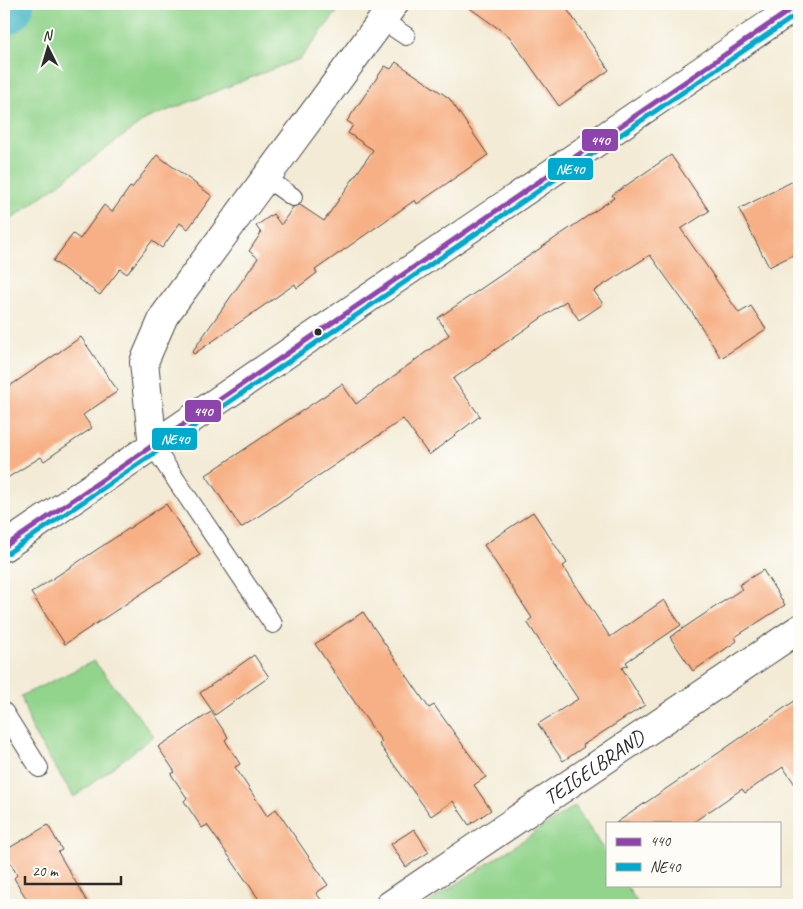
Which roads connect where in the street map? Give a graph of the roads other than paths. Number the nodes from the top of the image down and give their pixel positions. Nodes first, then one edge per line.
1 (799, 4) edge
2 (388, 12) edge
3 (406, 36) dead end
4 (266, 178) junction
5 (293, 197) dead end
6 (153, 446) junction
7 (4, 547) edge
8 (273, 624) dead end
9 (799, 629) edge
10 (4, 712) edge
11 (39, 768) dead end
12 (390, 905) edge

1 - 6 street
2 - 3 lane
2 - 4 street
4 - 5 lane
4 - 6 street
6 - 7 street
6 - 8 lane
9 - 12 street, TEIGELBRAND
10 - 11 lane

